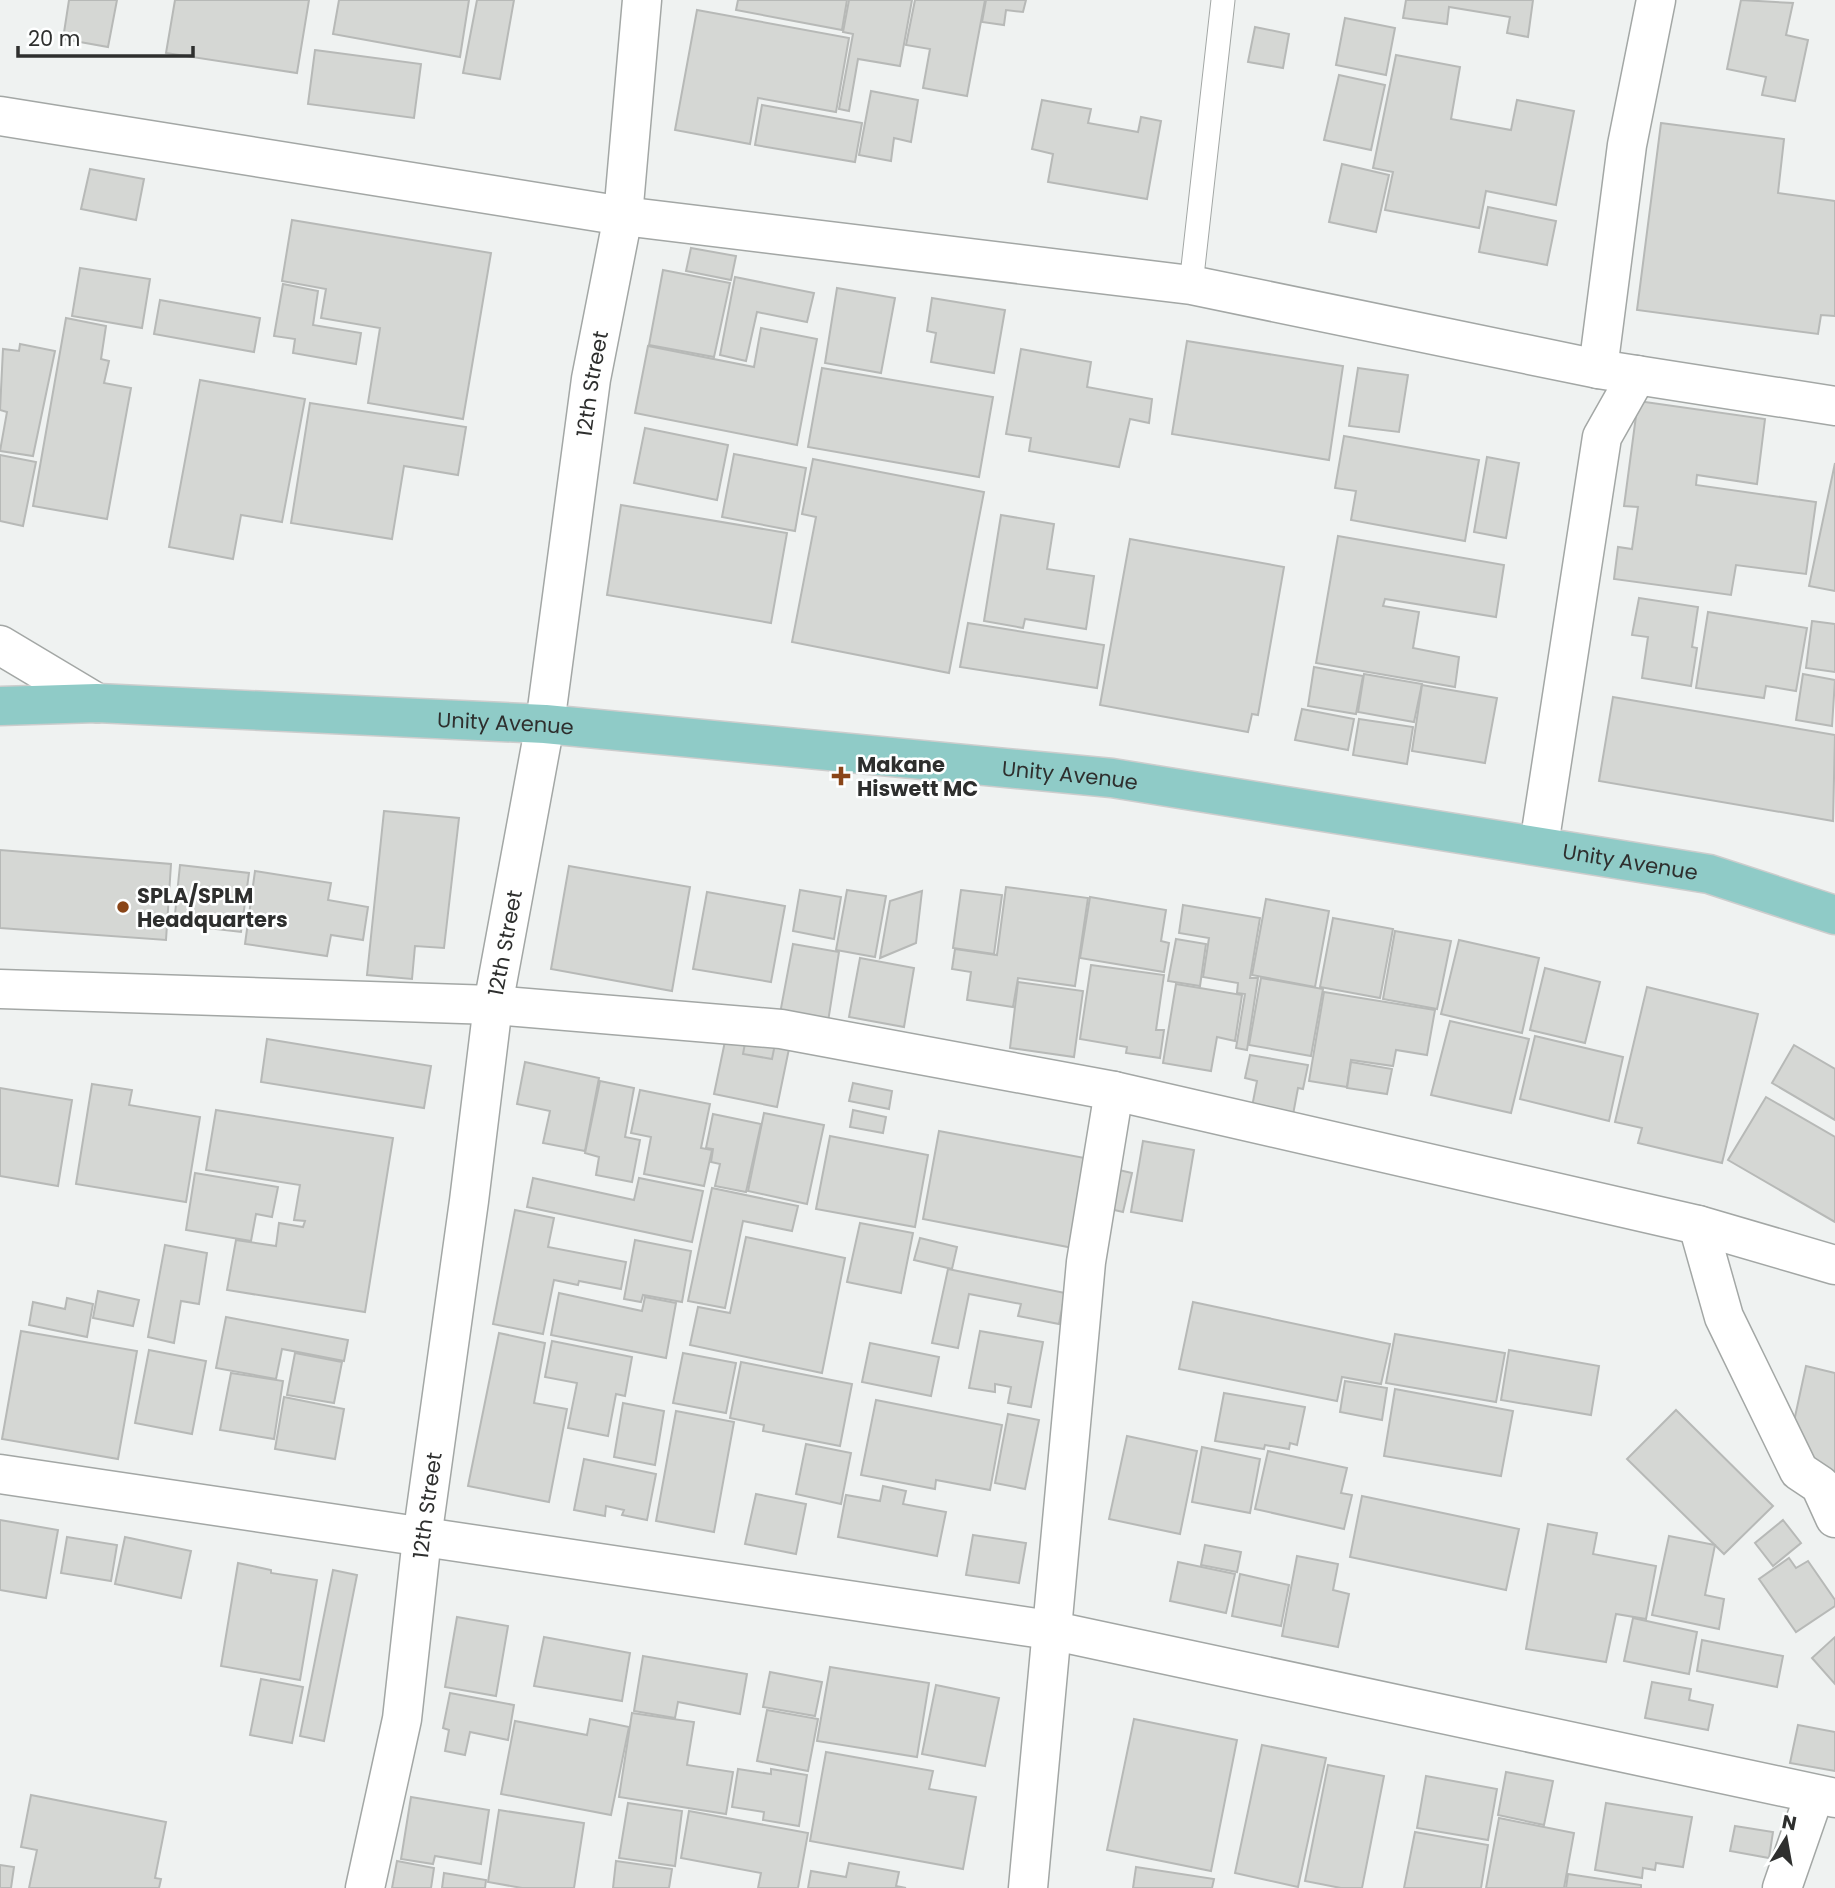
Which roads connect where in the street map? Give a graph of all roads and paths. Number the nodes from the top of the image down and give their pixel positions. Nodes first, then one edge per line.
1 (642, 0) edge
2 (1223, 0) edge
3 (1656, 0) edge
4 (0, 116) edge
5 (623, 216) junction
6 (1191, 285) junction
7 (1598, 369) junction
8 (1637, 375) junction
9 (1835, 406) edge
10 (0, 645) edge
11 (97, 703) junction
12 (0, 706) edge
13 (545, 724) junction
14 (1539, 845) junction
15 (1835, 915) edge
16 (0, 989) edge
17 (493, 1005) junction
18 (1114, 1091) junction
19 (1698, 1226) junction
20 (1835, 1265) edge
21 (0, 1474) edge
22 (1835, 1518) edge
23 (422, 1538) junction
24 (1050, 1630) junction
25 (1825, 1797) edge
26 (365, 1888) edge
27 (1028, 1888) edge
28 (1782, 1888) edge

1 - 5 street, 12th Street
2 - 6 lane
3 - 7 street
4 - 5 street
5 - 6 street
5 - 13 street, 12th Street
6 - 7 street
7 - 8 street
8 - 9 street
8 - 14 street
10 - 11 street
11 - 12 main road, Unity Avenue
11 - 13 main road, Unity Avenue
13 - 14 main road, Unity Avenue
13 - 17 street, 12th Street
14 - 15 main road, Unity Avenue
16 - 17 street
17 - 18 street
17 - 23 street, 12th Street
18 - 19 street
18 - 24 street
19 - 20 street
19 - 22 street
21 - 23 street
23 - 24 street
23 - 26 street, 12th Street
24 - 25 street
24 - 27 street
25 - 28 street

